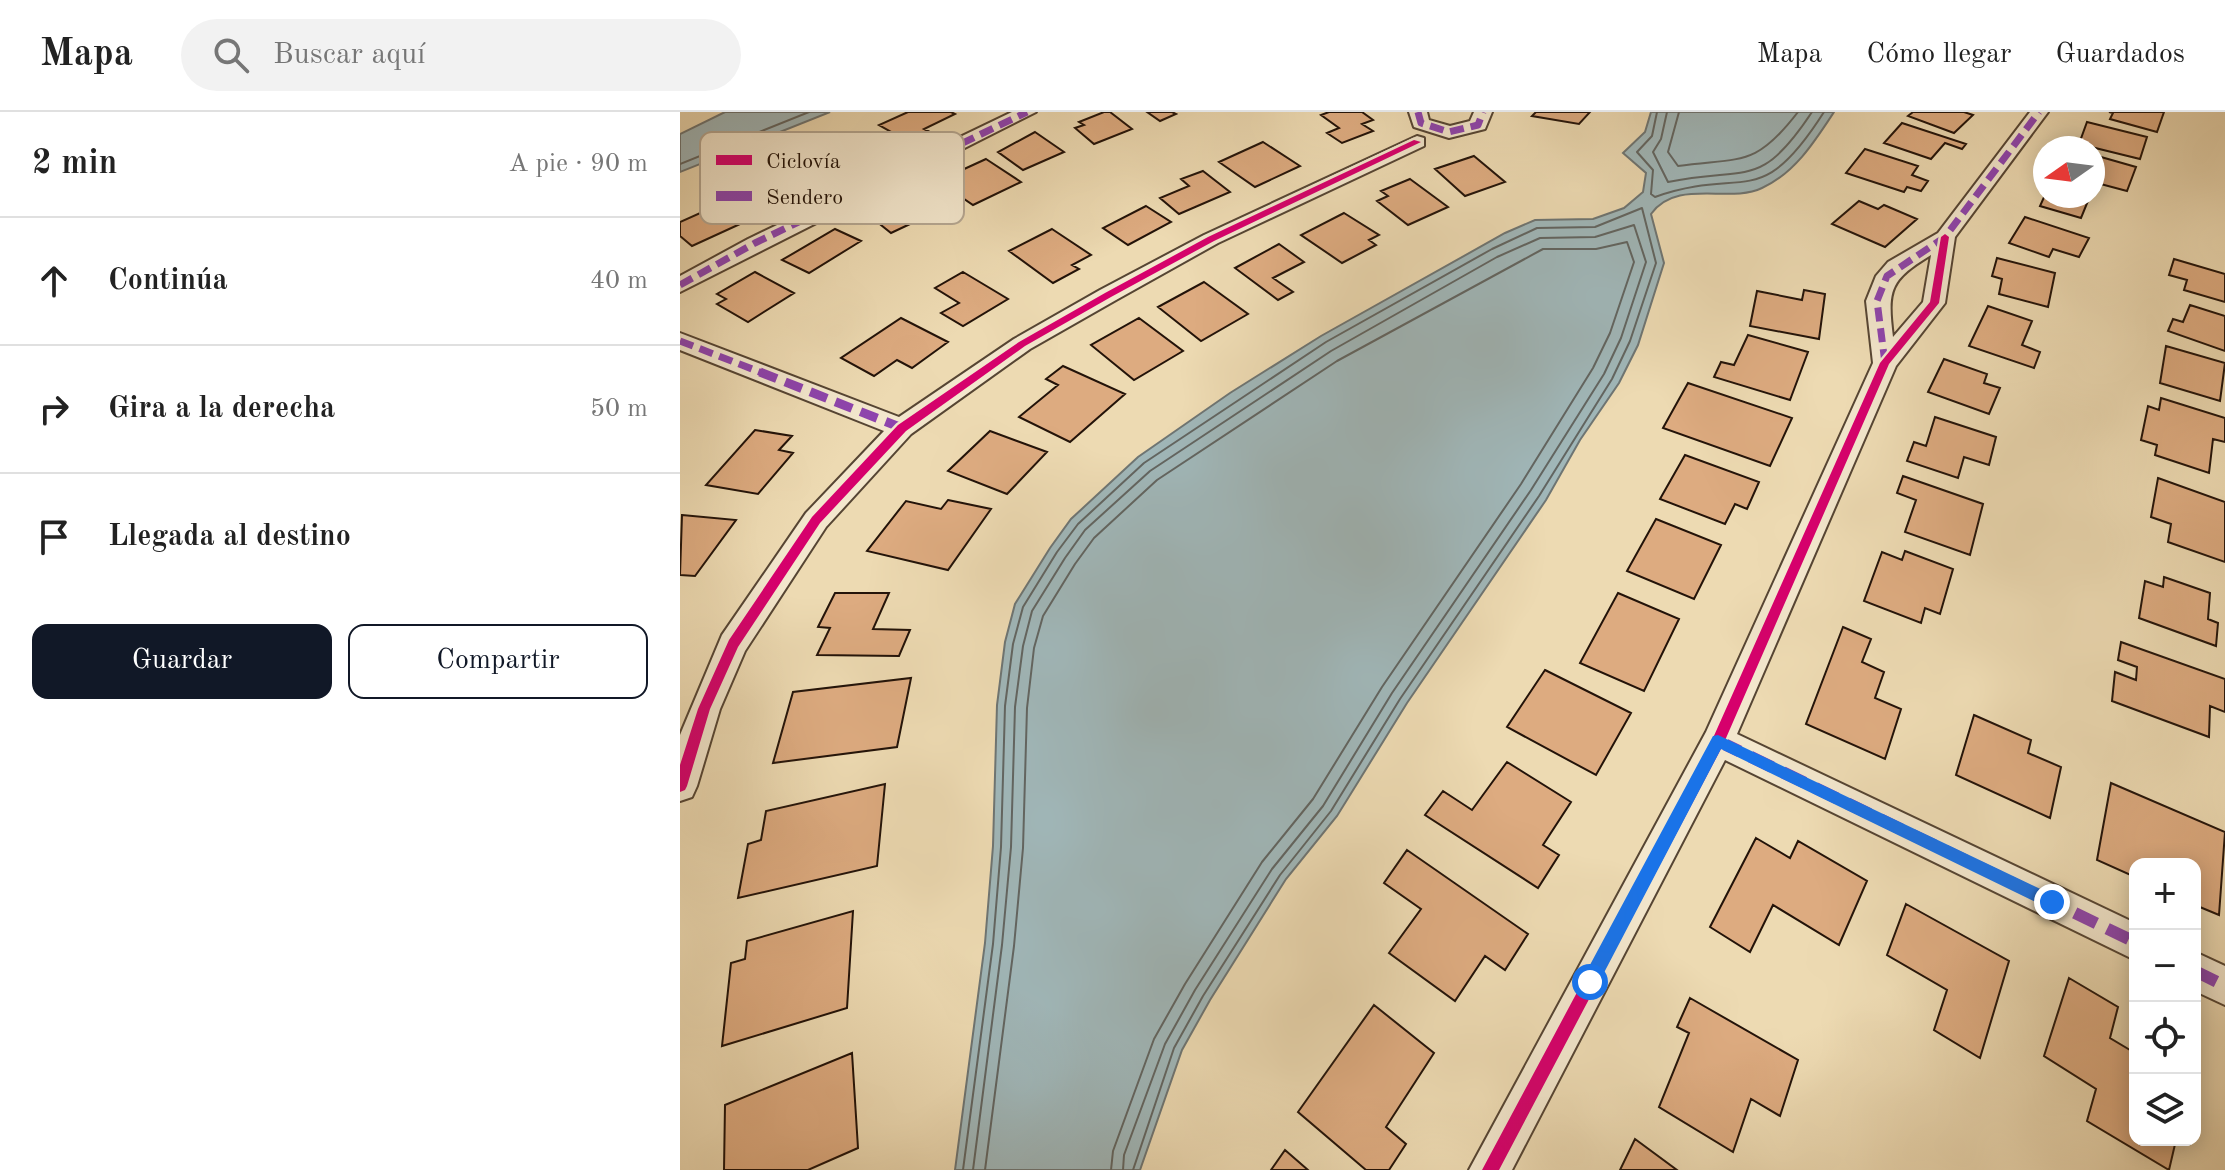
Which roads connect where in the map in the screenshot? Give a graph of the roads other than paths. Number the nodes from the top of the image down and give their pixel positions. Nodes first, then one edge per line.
1 (1027, 112) edge
2 (2039, 112) edge
3 (1484, 113) edge
4 (1418, 121) edge
5 (964, 142) edge
6 (794, 224) edge
7 (1945, 237) junction
8 (680, 285) edge
9 (680, 341) edge
10 (1885, 363) junction
11 (902, 428) junction
12 (1718, 741) junction
13 (680, 786) edge
14 (2129, 939) edge
15 (2201, 974) edge
16 (2225, 986) edge
17 (1490, 1170) edge

1 - 5 street
2 - 7 street
3 - 4 street
4 - 11 street
6 - 8 street
7 - 10 street
7 - 10 street
9 - 11 street
10 - 12 street
11 - 13 street
12 - 14 street
12 - 17 street
15 - 16 street

